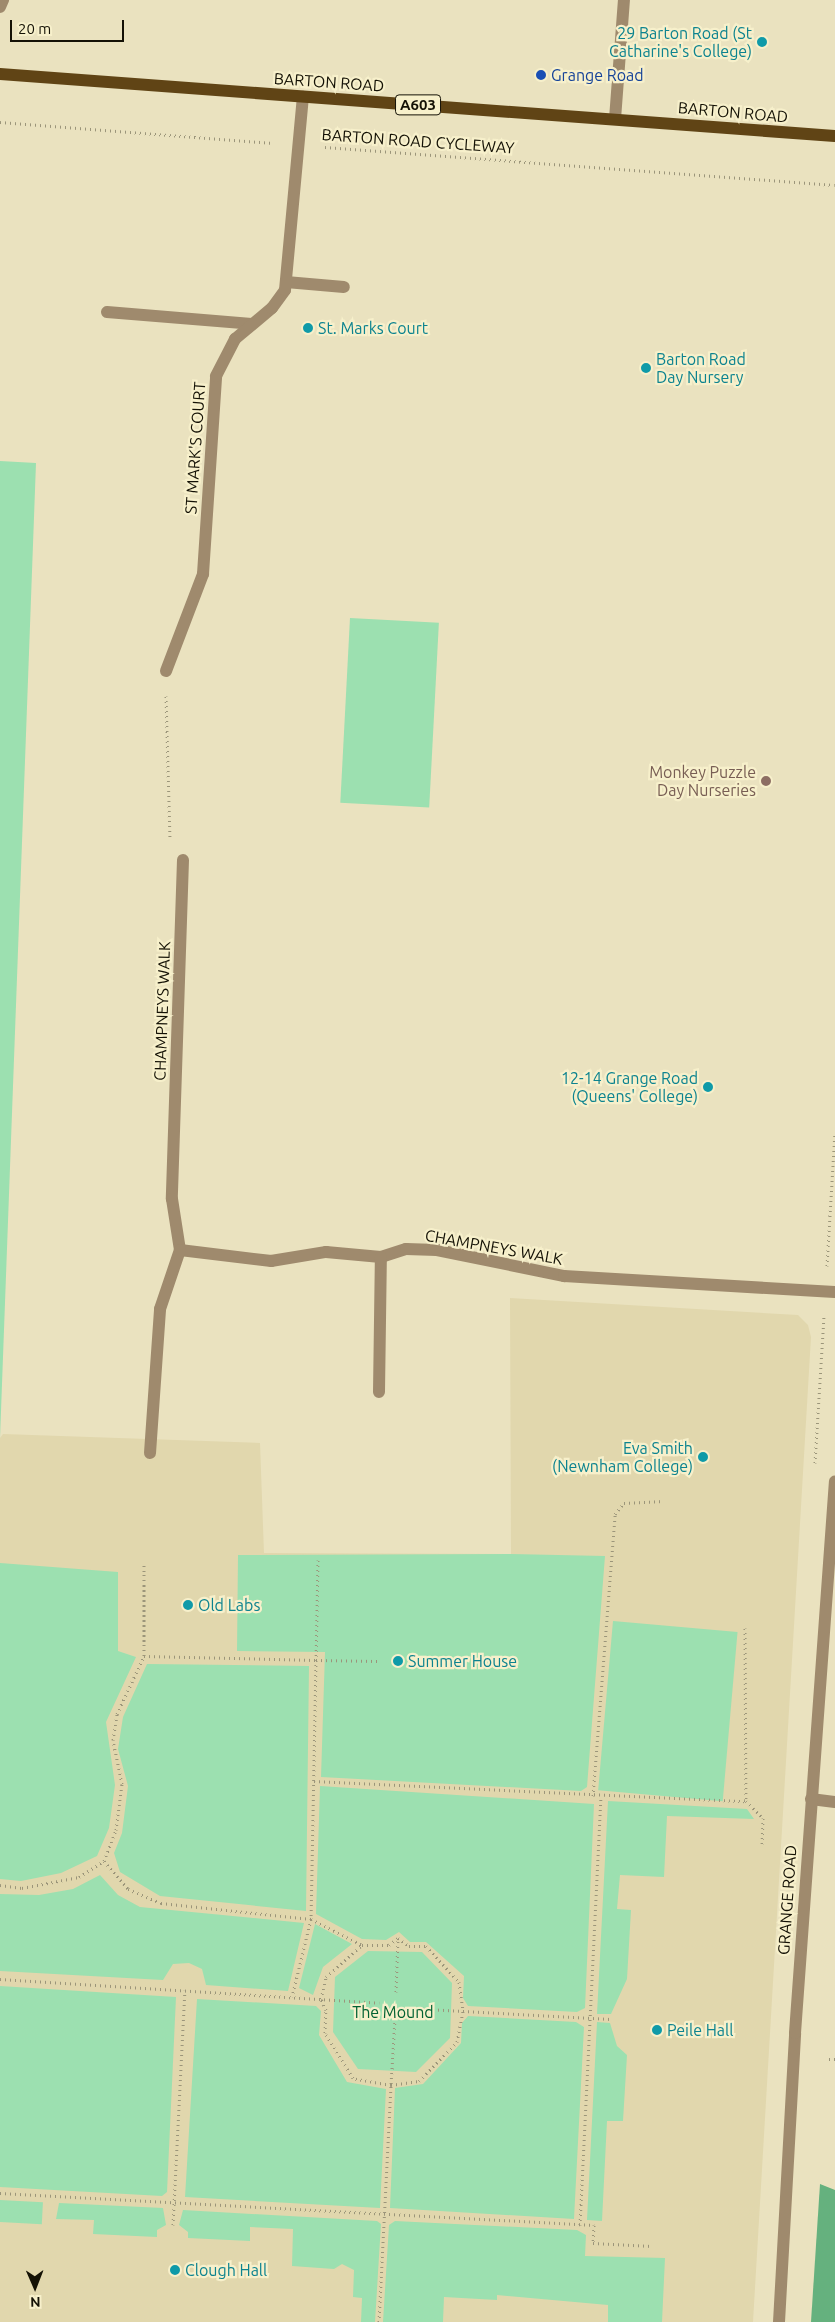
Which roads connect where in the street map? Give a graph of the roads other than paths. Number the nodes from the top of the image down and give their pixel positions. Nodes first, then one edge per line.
1 (3, 0) edge
2 (624, 0) edge
3 (0, 7) edge
4 (0, 74) edge
5 (303, 97) junction
6 (615, 119) junction
7 (835, 136) edge
8 (286, 282) junction
9 (344, 287) dead end
10 (107, 312) dead end
11 (252, 324) junction
12 (166, 671) road end
13 (183, 860) road end
14 (180, 1250) junction
15 (381, 1257) junction
16 (835, 1292) edge
17 (379, 1392) dead end
18 (150, 1453) dead end
19 (835, 1480) edge
20 (812, 1799) junction
21 (835, 1802) edge
22 (779, 2322) edge

1 - 3 street
2 - 6 street
4 - 5 main road, BARTON ROAD / A603
5 - 6 main road, BARTON ROAD / A603
5 - 8 street, ST MARK'S COURT
6 - 7 main road, BARTON ROAD / A603
8 - 9 street
8 - 11 street, ST MARK'S COURT
10 - 11 street
11 - 12 street, ST MARK'S COURT
13 - 14 street, CHAMPNEYS WALK
14 - 15 street, CHAMPNEYS WALK
14 - 18 street
15 - 16 street, CHAMPNEYS WALK
15 - 17 street
19 - 20 street, GRANGE ROAD
20 - 21 street
20 - 22 street, GRANGE ROAD

